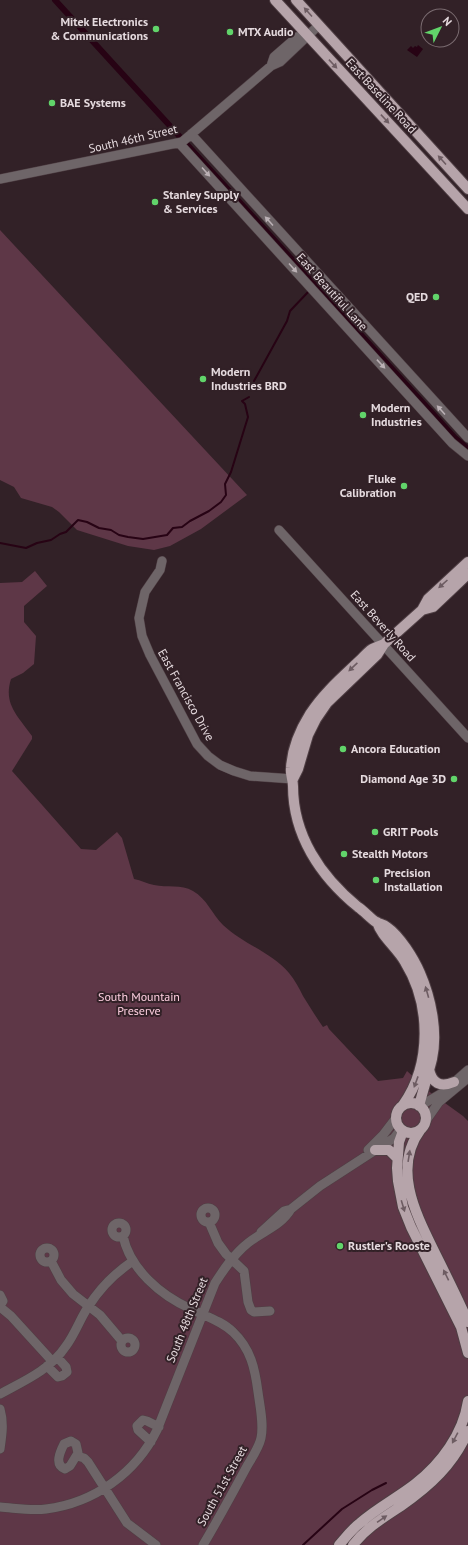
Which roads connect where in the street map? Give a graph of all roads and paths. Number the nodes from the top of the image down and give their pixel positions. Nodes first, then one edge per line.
1 (274, 0) edge
2 (296, 0) edge
3 (319, 25) junction
4 (307, 35) junction
5 (408, 122) junction
6 (396, 132) junction
7 (185, 140) junction
8 (0, 178) edge
9 (468, 190) edge
10 (468, 209) edge
11 (468, 438) edge
12 (468, 456) edge
13 (279, 530) dead end
14 (162, 561) dead end
15 (468, 562) edge
16 (468, 574) edge
17 (422, 610) junction
18 (384, 644) junction
19 (468, 738) edge
20 (293, 779) junction
21 (376, 922) junction
22 (429, 1069) junction
23 (468, 1070) edge
24 (468, 1078) edge
25 (454, 1082) junction
26 (403, 1105) junction
27 (419, 1106) junction
28 (396, 1118) junction
29 (423, 1125) junction
30 (402, 1130) junction
31 (375, 1150) junction
32 (397, 1158) junction
33 (353, 1164) junction
34 (209, 1222) dead end
35 (123, 1236) dead end
36 (232, 1259) junction
37 (51, 1261) dead end
38 (133, 1261) junction
39 (0, 1295) edge
40 (0, 1306) edge
41 (89, 1306) junction
42 (270, 1311) dead end
43 (458, 1312) junction
44 (201, 1314) junction
45 (464, 1324) edge
46 (122, 1341) dead end
47 (468, 1353) edge
48 (52, 1362) junction
49 (0, 1394) edge
50 (468, 1401) edge
51 (0, 1409) edge
52 (158, 1427) junction
53 (468, 1431) edge
54 (151, 1442) junction
55 (0, 1449) edge
56 (77, 1456) dead end
57 (104, 1488) junction
58 (0, 1507) edge
59 (156, 1545) edge
60 (203, 1545) edge
61 (339, 1545) edge
62 (353, 1545) edge

1 - 4 main road, East Baseline Road
3 -> 2 main road, East Baseline Road
3 - 4 street, South 46th Street
3 - 5 main road, East Baseline Road
4 -> 6 main road, East Baseline Road
4 - 7 street, South 46th Street
5 - 6 main road
9 -> 5 main road, East Baseline Road
6 - 10 main road, East Baseline Road
7 - 8 street, South 46th Street
11 -> 7 street, East Beautiful Lane
7 -> 12 street, East Beautiful Lane
13 - 18 street, East Beverly Road
14 - 20 street, East Francisco Drive
15 -> 17 main road
16 - 17 main road
17 - 18 main road
18 - 19 street, East Beverly Road
18 - 20 main road
20 - 21 main road
22 -> 21 main road
21 -> 26 main road
22 - 25 main road
22 - 27 main road
23 - 25 street
24 - 29 street
25 - 27 street
26 - 27 main road
26 - 28 main road
27 - 29 main road
28 - 30 main road
28 - 33 street, South 48th Street
29 - 30 main road
43 -> 29 main road
30 - 31 street, South 48th Street
30 - 32 main road
31 - 32 main road
31 - 33 street, South 48th Street
32 -> 43 main road
33 - 36 street, South 48th Street
34 - 36 street
35 - 38 street
36 - 42 street
36 - 44 street, South 48th Street
37 - 41 street
38 - 41 street
38 - 44 street
39 - 40 street
40 - 48 street
41 - 46 street
41 - 48 street
43 - 45 main road
44 - 52 street, South 48th Street
44 - 60 street, South 51st Street
45 - 47 main road
48 - 49 street
50 -> 61 main road
51 - 55 street
52 - 54 street, South 48th Street
52 - 54 street
62 -> 53 main road
54 - 57 street, South 48th Street
56 - 57 street
57 - 58 street, South 48th Street
57 - 59 street

